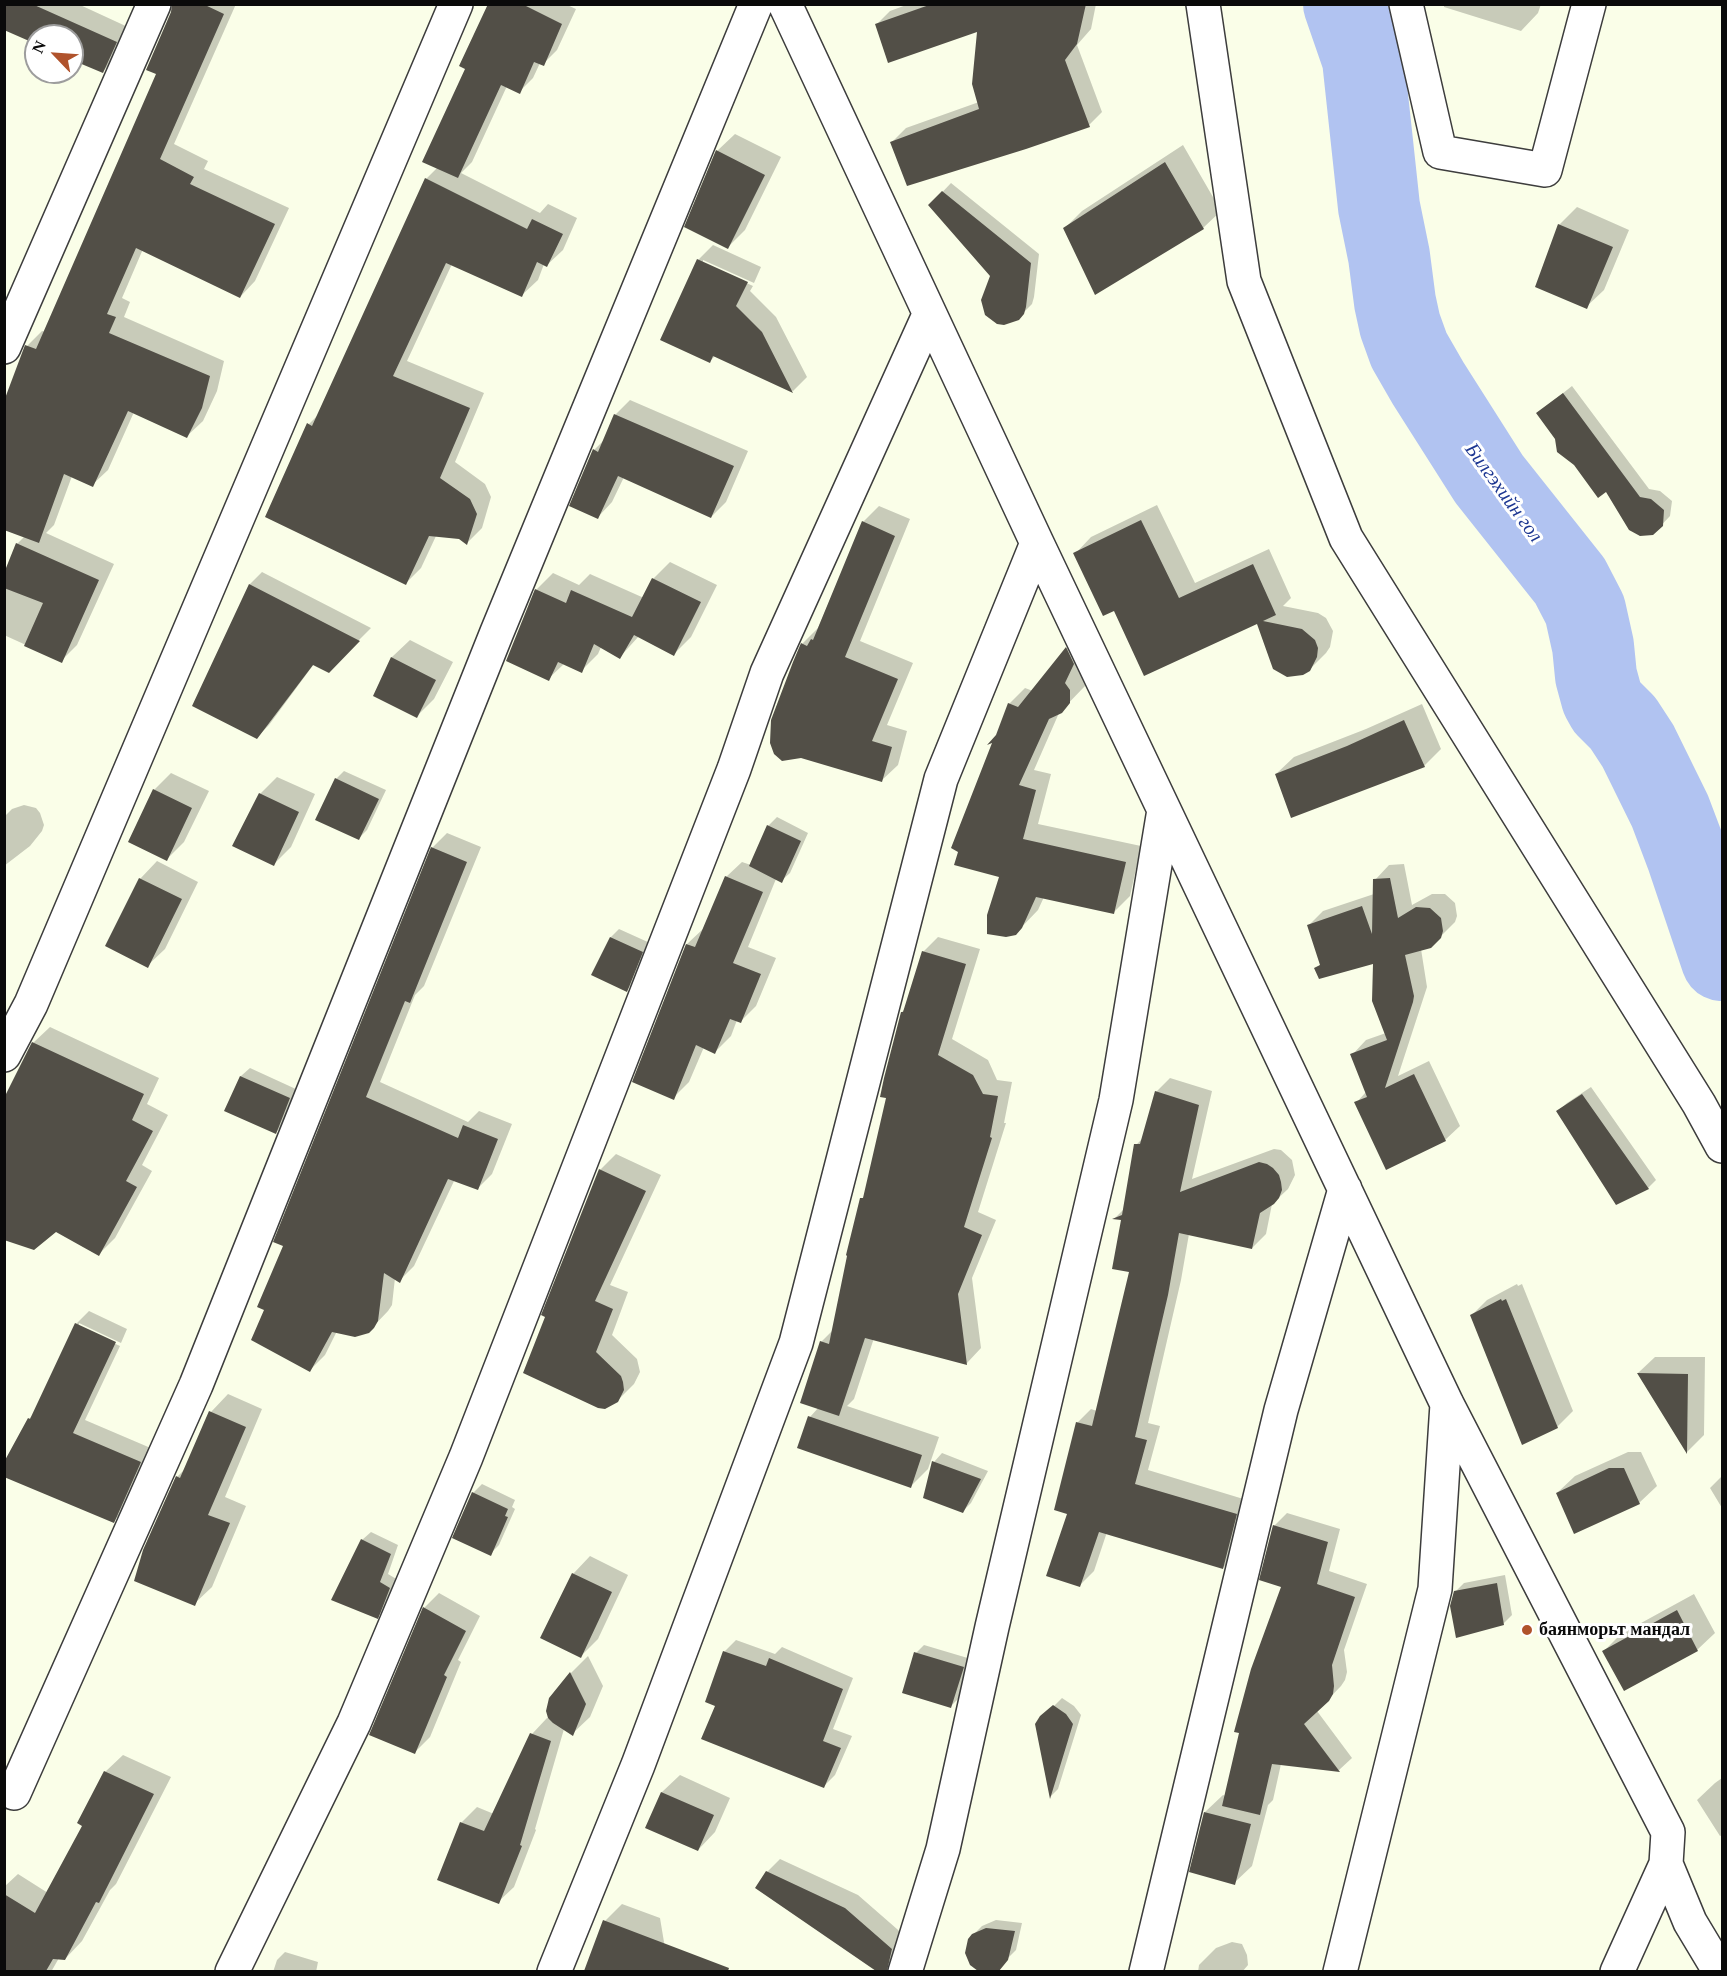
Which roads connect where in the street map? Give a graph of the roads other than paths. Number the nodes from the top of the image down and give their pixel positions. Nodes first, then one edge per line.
1 (154, 4) edge
2 (456, 4) edge
3 (756, 4) edge
4 (785, 4) edge
5 (1203, 4) edge
6 (1406, 4) edge
7 (1589, 4) edge
8 (929, 315) junction
9 (4, 347) edge
10 (1037, 543) junction
11 (1164, 810) junction
12 (4, 1055) edge
13 (1722, 1146) edge
14 (1345, 1189) junction
15 (1447, 1404) junction
16 (14, 1793) dead end
17 (1666, 1864) junction
18 (232, 1971) edge
19 (554, 1971) edge
20 (905, 1971) edge
21 (1146, 1971) edge
22 (1340, 1971) edge
23 (1617, 1971) edge
24 (1720, 1971) edge

1 - 9 street
2 - 12 street
3 - 16 street
4 - 8 street
5 - 13 street
6 - 7 street
8 - 10 street
8 - 18 street
10 - 11 street
10 - 19 street
11 - 14 street
11 - 20 street
14 - 15 street
14 - 21 street
15 - 17 street
15 - 22 street
17 - 23 street
17 - 24 street

